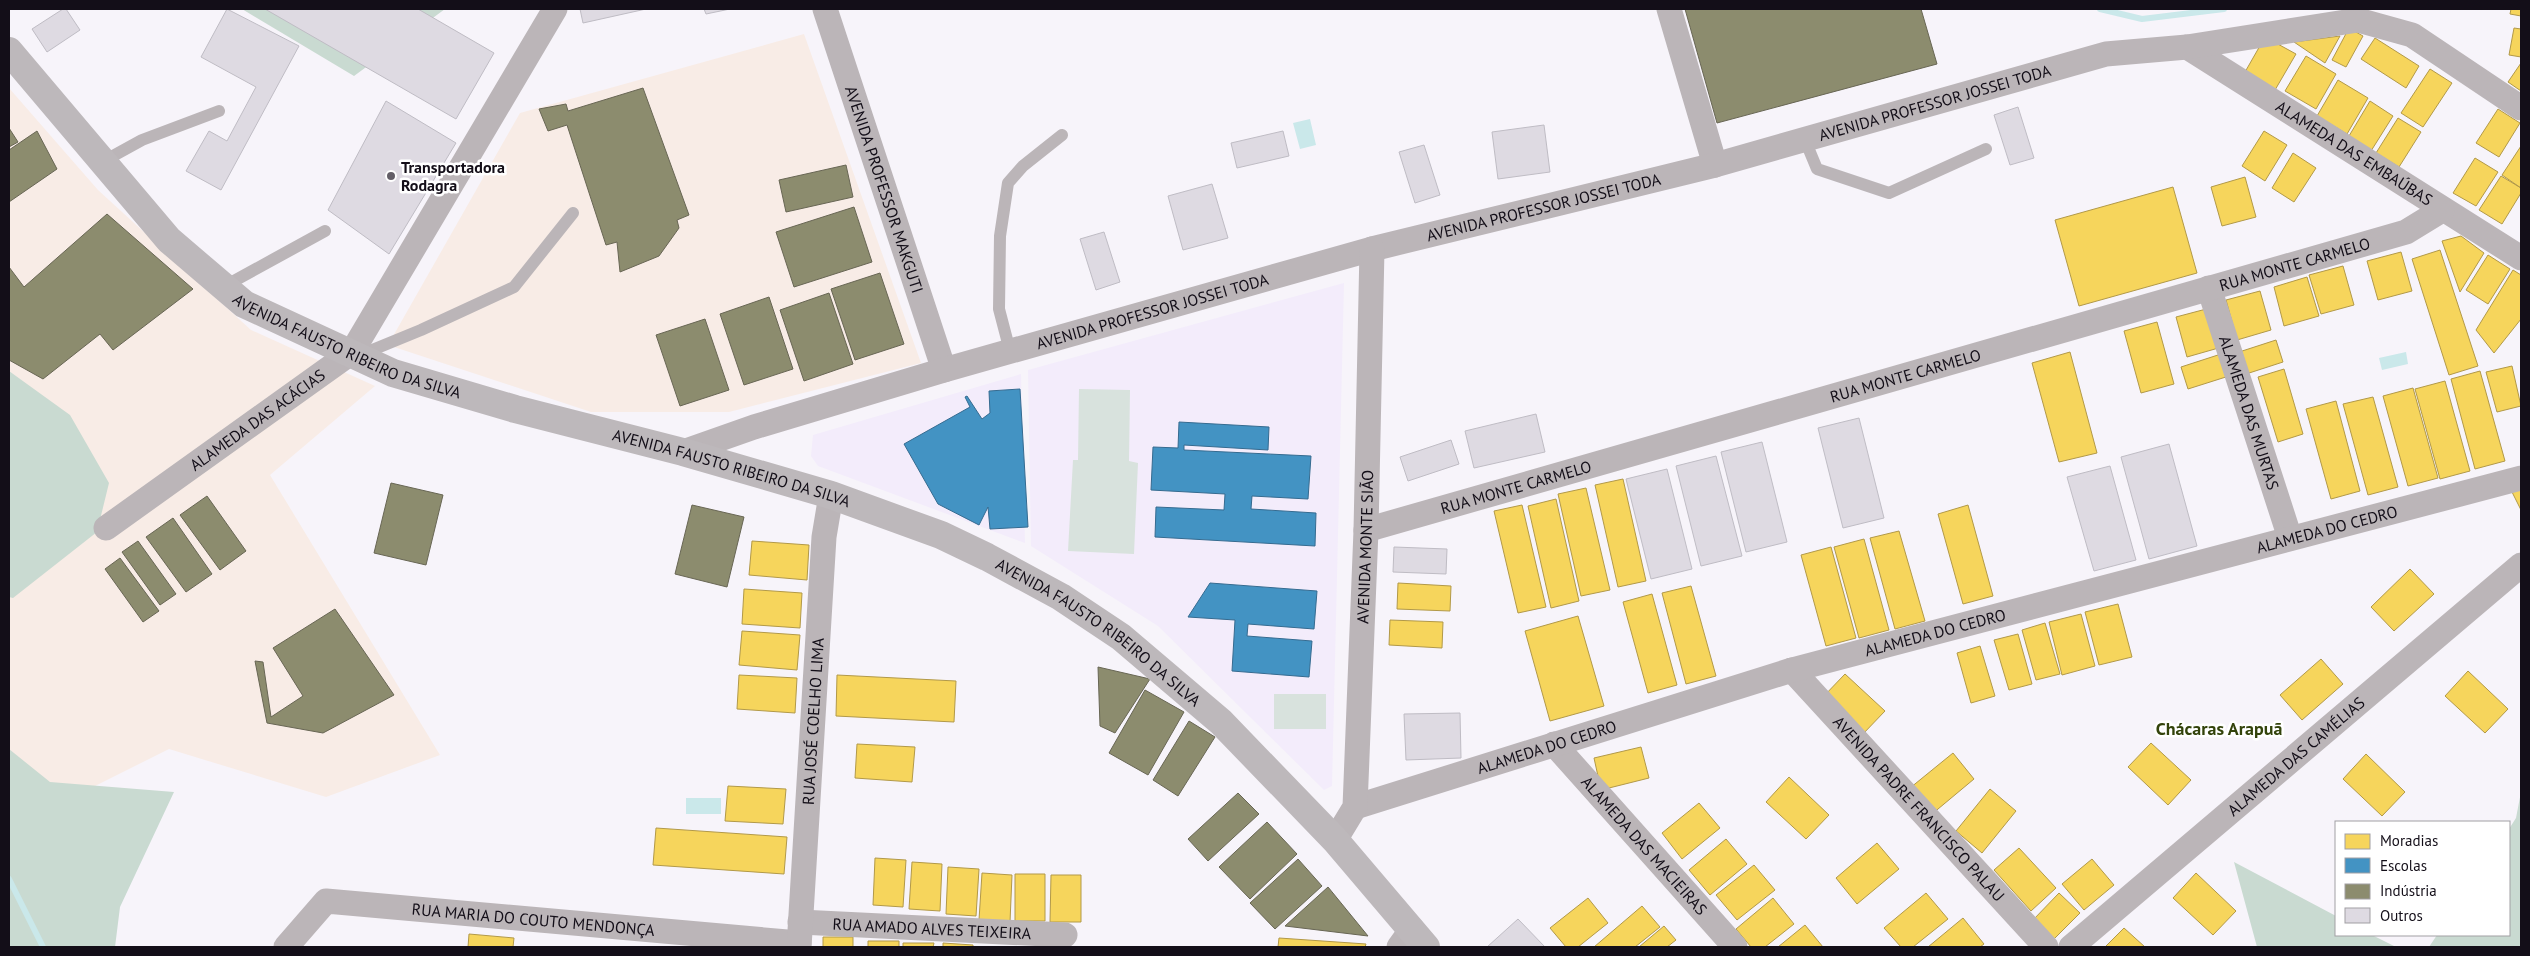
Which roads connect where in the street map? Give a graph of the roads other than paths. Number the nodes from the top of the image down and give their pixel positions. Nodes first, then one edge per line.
1 (555, 9) edge
2 (825, 9) edge
3 (1669, 9) edge
4 (2187, 46) junction
5 (9, 51) edge
6 (2521, 108) edge
7 (219, 111) dead end
8 (1062, 135) dead end
9 (1805, 140) junction
10 (1986, 149) dead end
11 (102, 162) junction
12 (1715, 166) junction
13 (2442, 210) junction
14 (573, 213) dead end
15 (324, 231) dead end
16 (1372, 249) junction
17 (2521, 258) edge
18 (223, 287) junction
19 (2209, 288) junction
20 (1010, 351) junction
21 (355, 354) junction
22 (944, 370) junction
23 (683, 452) junction
24 (2521, 478) edge
25 (831, 495) junction
26 (106, 528) dead end
27 (1366, 530) junction
28 (2290, 538) junction
29 (2521, 565) edge
30 (1792, 670) junction
31 (1554, 744) junction
32 (1355, 807) junction
33 (1335, 840) junction
34 (1065, 934) dead end
35 (799, 937) edge
36 (1412, 941) edge
37 (286, 947) edge
38 (1735, 947) edge
39 (2046, 947) edge
40 (2071, 947) edge

1 - 21 street, ALAMEDA DAS ACÁCIAS
2 - 22 street, AVENIDA PROFESSOR MAKGUTI
3 - 12 street
4 - 6 street, AVENIDA PROFESSOR JOSSEI TODA
4 - 9 street, AVENIDA PROFESSOR JOSSEI TODA
4 - 13 street, ALAMEDA DAS EMBAÚBAS
5 - 11 main road, AVENIDA FAUSTO RIBEIRO DA SILVA
7 - 11 lane
8 - 20 lane
9 - 10 lane
9 - 12 street, AVENIDA PROFESSOR JOSSEI TODA
11 - 18 main road, AVENIDA FAUSTO RIBEIRO DA SILVA
12 - 16 street, AVENIDA PROFESSOR JOSSEI TODA
13 - 17 street, ALAMEDA DAS EMBAÚBAS
13 - 19 street, RUA MONTE CARMELO
14 - 21 lane
15 - 18 lane
16 - 20 street, AVENIDA PROFESSOR JOSSEI TODA
16 - 27 street, AVENIDA MONTE SIÃO
18 - 21 main road, AVENIDA FAUSTO RIBEIRO DA SILVA
19 - 27 street, RUA MONTE CARMELO
19 - 28 street, ALAMEDA DAS MURTAS
20 - 22 street, AVENIDA PROFESSOR JOSSEI TODA
21 - 23 main road, AVENIDA FAUSTO RIBEIRO DA SILVA
21 - 26 street, ALAMEDA DAS ACÁCIAS
22 - 23 street, AVENIDA PROFESSOR JOSSEI TODA
23 - 25 main road, AVENIDA FAUSTO RIBEIRO DA SILVA
24 - 28 street, ALAMEDA DO CEDRO
25 - 33 main road, AVENIDA FAUSTO RIBEIRO DA SILVA
25 - 35 street, RUA JOSÉ COELHO LIMA
27 - 32 street, AVENIDA MONTE SIÃO
28 - 30 street, ALAMEDA DO CEDRO
29 - 40 street, ALAMEDA DAS CAMÉLIAS
30 - 31 street, ALAMEDA DO CEDRO
30 - 39 street, AVENIDA PADRE FRANCISCO PALAU
31 - 32 street, ALAMEDA DO CEDRO
31 - 38 street, ALAMEDA DAS MACIEIRAS
32 - 33 street, AVENIDA MONTE SIÃO
33 - 36 main road, AVENIDA FAUSTO RIBEIRO DA SILVA
34 - 35 street, RUA AMADO ALVES TEIXEIRA
35 - 37 street, RUA MARIA DO COUTO MENDONÇA

